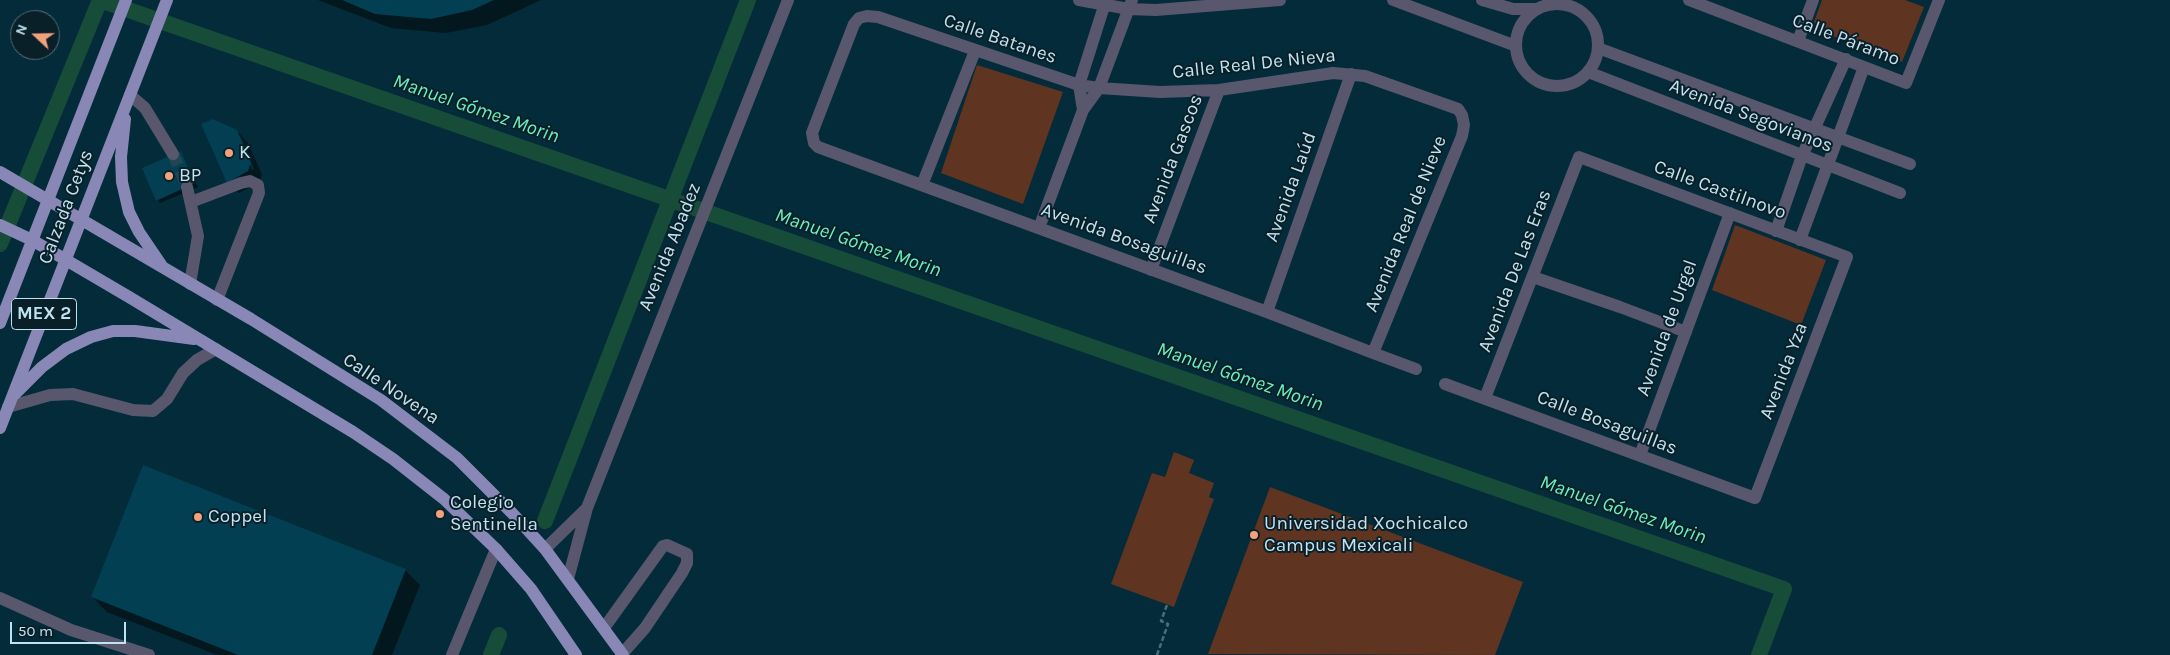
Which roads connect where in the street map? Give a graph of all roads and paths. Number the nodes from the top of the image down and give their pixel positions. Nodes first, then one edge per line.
1 (126, 0) edge
2 (167, 0) edge
3 (788, 0) edge
4 (1078, 0) edge
5 (1280, 0) edge
6 (1393, 0) edge
7 (1482, 0) edge
8 (1689, 0) edge
9 (1813, 0) edge
10 (1939, 0) edge
11 (1105, 3) edge
12 (1573, 3) edge
13 (1130, 4) edge
14 (1537, 10) junction
15 (1798, 41) junction
16 (1516, 46) junction
17 (1598, 48) junction
18 (976, 51) junction
19 (1846, 59) junction
20 (1864, 67) junction
21 (1588, 72) junction
22 (1351, 74) junction
23 (1079, 85) junction
24 (1099, 88) junction
25 (1219, 90) junction
26 (128, 98) junction
27 (1458, 108) joint
28 (1084, 110) junction
29 (1814, 127) junction
30 (1838, 137) junction
31 (818, 147) joint
32 (173, 154) tunnel mouth
33 (1802, 156) junction
34 (1579, 157) joint
35 (1910, 164) dead end
36 (1829, 166) junction
37 (0, 172) edge
38 (922, 184) junction
39 (187, 187) tunnel mouth
40 (1900, 193) dead end
41 (47, 201) junction
42 (191, 202) junction
43 (1730, 213) junction
44 (81, 220) junction
45 (0, 225) edge
46 (1039, 228) junction
47 (1776, 231) junction
48 (32, 240) junction
49 (1800, 240) junction
50 (1847, 257) joint
51 (66, 259) junction
52 (163, 268) junction
53 (1150, 270) junction
54 (1533, 277) junction
55 (190, 284) junction
56 (217, 300) junction
57 (1267, 312) junction
58 (0, 323) edge
59 (1686, 332) junction
60 (200, 340) junction
61 (216, 349) junction
62 (1373, 353) junction
63 (1416, 369) dead end
64 (1446, 384) dead end
65 (1485, 398) junction
66 (10, 402) junction
67 (0, 428) edge
68 (1640, 455) junction
69 (1755, 498) joint
70 (587, 508) junction
71 (496, 549) junction
72 (545, 549) junction
73 (568, 579) junction
74 (0, 598) edge
75 (1167, 605) dead end
76 (604, 628) junction
77 (149, 655) edge
78 (452, 655) edge
79 (576, 655) edge
80 (623, 655) edge
81 (1157, 655) edge

1 - 41 main road, Calzada Cetys / MEX 2
2 - 26 main road, Calzada Cetys / MEX 2
3 - 70 street, Avenida Abadez
4 - 11 street
5 - 13 street
6 - 16 street
7 - 14 street
8 - 15 street, Calle Páramo
9 - 15 street
10 - 20 street, Calle Páramo
11 - 13 street
11 - 23 street
12 - 14 street
12 - 17 street
13 - 24 street
14 - 16 street
15 - 19 street, Calle Páramo
16 - 21 street
17 - 21 street
17 - 29 street, Avenida Segovianos
18 - 23 street, Calle Batanes
18 - 31 street, Calle Batanes
18 - 38 street
19 - 20 street, Calle Páramo
19 - 29 street
20 - 30 street
21 - 33 street, Avenida Segovianos
22 - 25 street, Calle Real De Nieva
22 - 27 street, Calle Real De Nieva
22 - 57 street, Avenida Laúd
23 - 24 street, Calle Real De Nieva
23 - 28 street
24 - 25 street, Calle Real De Nieva
24 - 28 street
25 - 53 street, Avenida Gascos
26 - 32 street
26 - 44 main road, Calzada Cetys / MEX 2
26 - 52 main road
27 - 62 street, Avenida Real de Nieve
28 - 46 street
29 - 30 street, Avenida Segovianos
29 - 33 street
30 - 35 street, Avenida Segovianos
30 - 36 street
31 - 38 street, Avenida Bosaguillas
33 - 36 street, Avenida Segovianos
33 - 47 street
34 - 43 street, Calle Castilnovo
34 - 54 street, Avenida De Las Eras
36 - 40 street, Avenida Segovianos
36 - 49 street
37 - 41 main road, Calle Novena
38 - 46 street, Avenida Bosaguillas
39 - 42 street
41 - 44 main road, Calle Novena
41 - 48 main road, Calzada Cetys / MEX 2
42 - 55 street
42 - 56 street
43 - 47 street, Calle Castilnovo
43 - 59 street, Avenida de Urgel
44 - 51 main road, Calzada Cetys / MEX 2
44 - 52 main road, Calle Novena
45 - 48 main road
46 - 53 street, Avenida Bosaguillas
47 - 49 street, Calle Castilnovo
48 - 51 main road
48 - 58 main road, Calzada Cetys / MEX 2
49 - 50 street, Calle Castilnovo
50 - 69 street, Avenida Yza
51 - 60 main road
51 - 66 main road, Calzada Cetys / MEX 2
52 - 55 main road, Calle Novena
53 - 57 street, Avenida Bosaguillas
54 - 59 street
54 - 65 street, Avenida De Las Eras
55 - 56 main road, Calle Novena
56 - 72 main road, Calle Novena
57 - 62 street, Avenida Bosaguillas
59 - 68 street, Avenida de Urgel
60 - 61 main road
60 - 66 main road
61 - 66 street
61 - 71 main road
62 - 63 street, Avenida Bosaguillas
64 - 65 street, Calle Bosaguillas
65 - 68 street, Calle Bosaguillas
66 - 67 main road, Calzada Cetys / MEX 2
68 - 69 street, Calle Bosaguillas
70 - 72 street, Avenida Abadez
70 - 73 street, Avenida Abadez
71 - 78 street
71 - 79 main road
72 - 73 main road, Calle Novena
73 - 76 main road, Calle Novena
74 - 77 street
75 - 81 path
76 - 80 main road, Calle Novena
76 - 80 street

